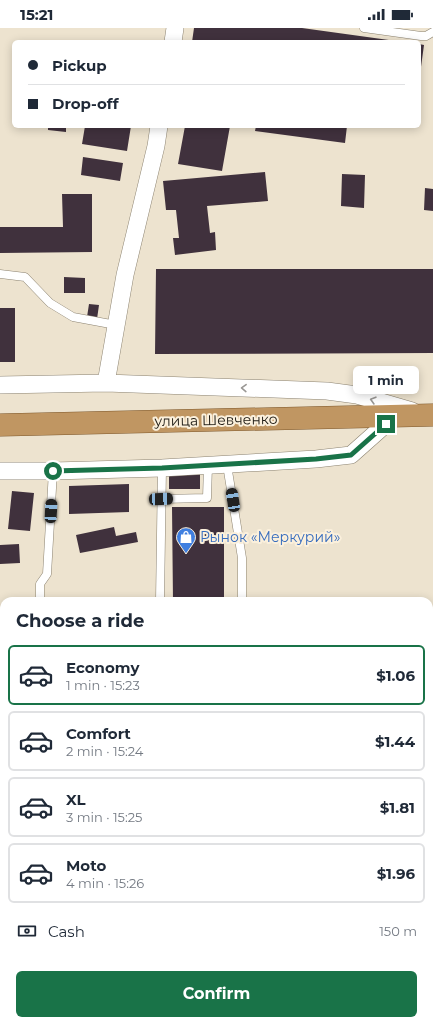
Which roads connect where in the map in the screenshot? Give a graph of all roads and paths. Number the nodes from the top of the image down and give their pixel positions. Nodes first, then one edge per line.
1 (175, 28) edge
2 (364, 28) edge
3 (433, 32) edge
4 (173, 40) edge
5 (159, 128) edge
6 (0, 274) edge
7 (116, 326) junction
8 (106, 383) junction
9 (0, 385) edge
10 (428, 415) edge
11 (396, 416) junction
12 (5, 425) edge
13 (228, 464) junction
14 (208, 465) junction
15 (162, 468) junction
16 (0, 471) edge
17 (53, 471) junction
18 (161, 499) junction
19 (40, 597) edge
20 (160, 597) edge
21 (242, 597) edge

1 - 4 street
2 - 3 lane
5 - 7 street
6 - 7 lane
7 - 8 street
8 - 9 street
10 -> 8 street
10 - 11 highway, улица Шевченко
11 - 12 highway, улица Шевченко
11 - 13 street
13 - 14 street
13 - 21 lane
14 - 15 street
14 - 18 lane
15 - 17 street
15 - 18 lane
16 - 17 street
17 - 19 lane
18 - 20 lane

